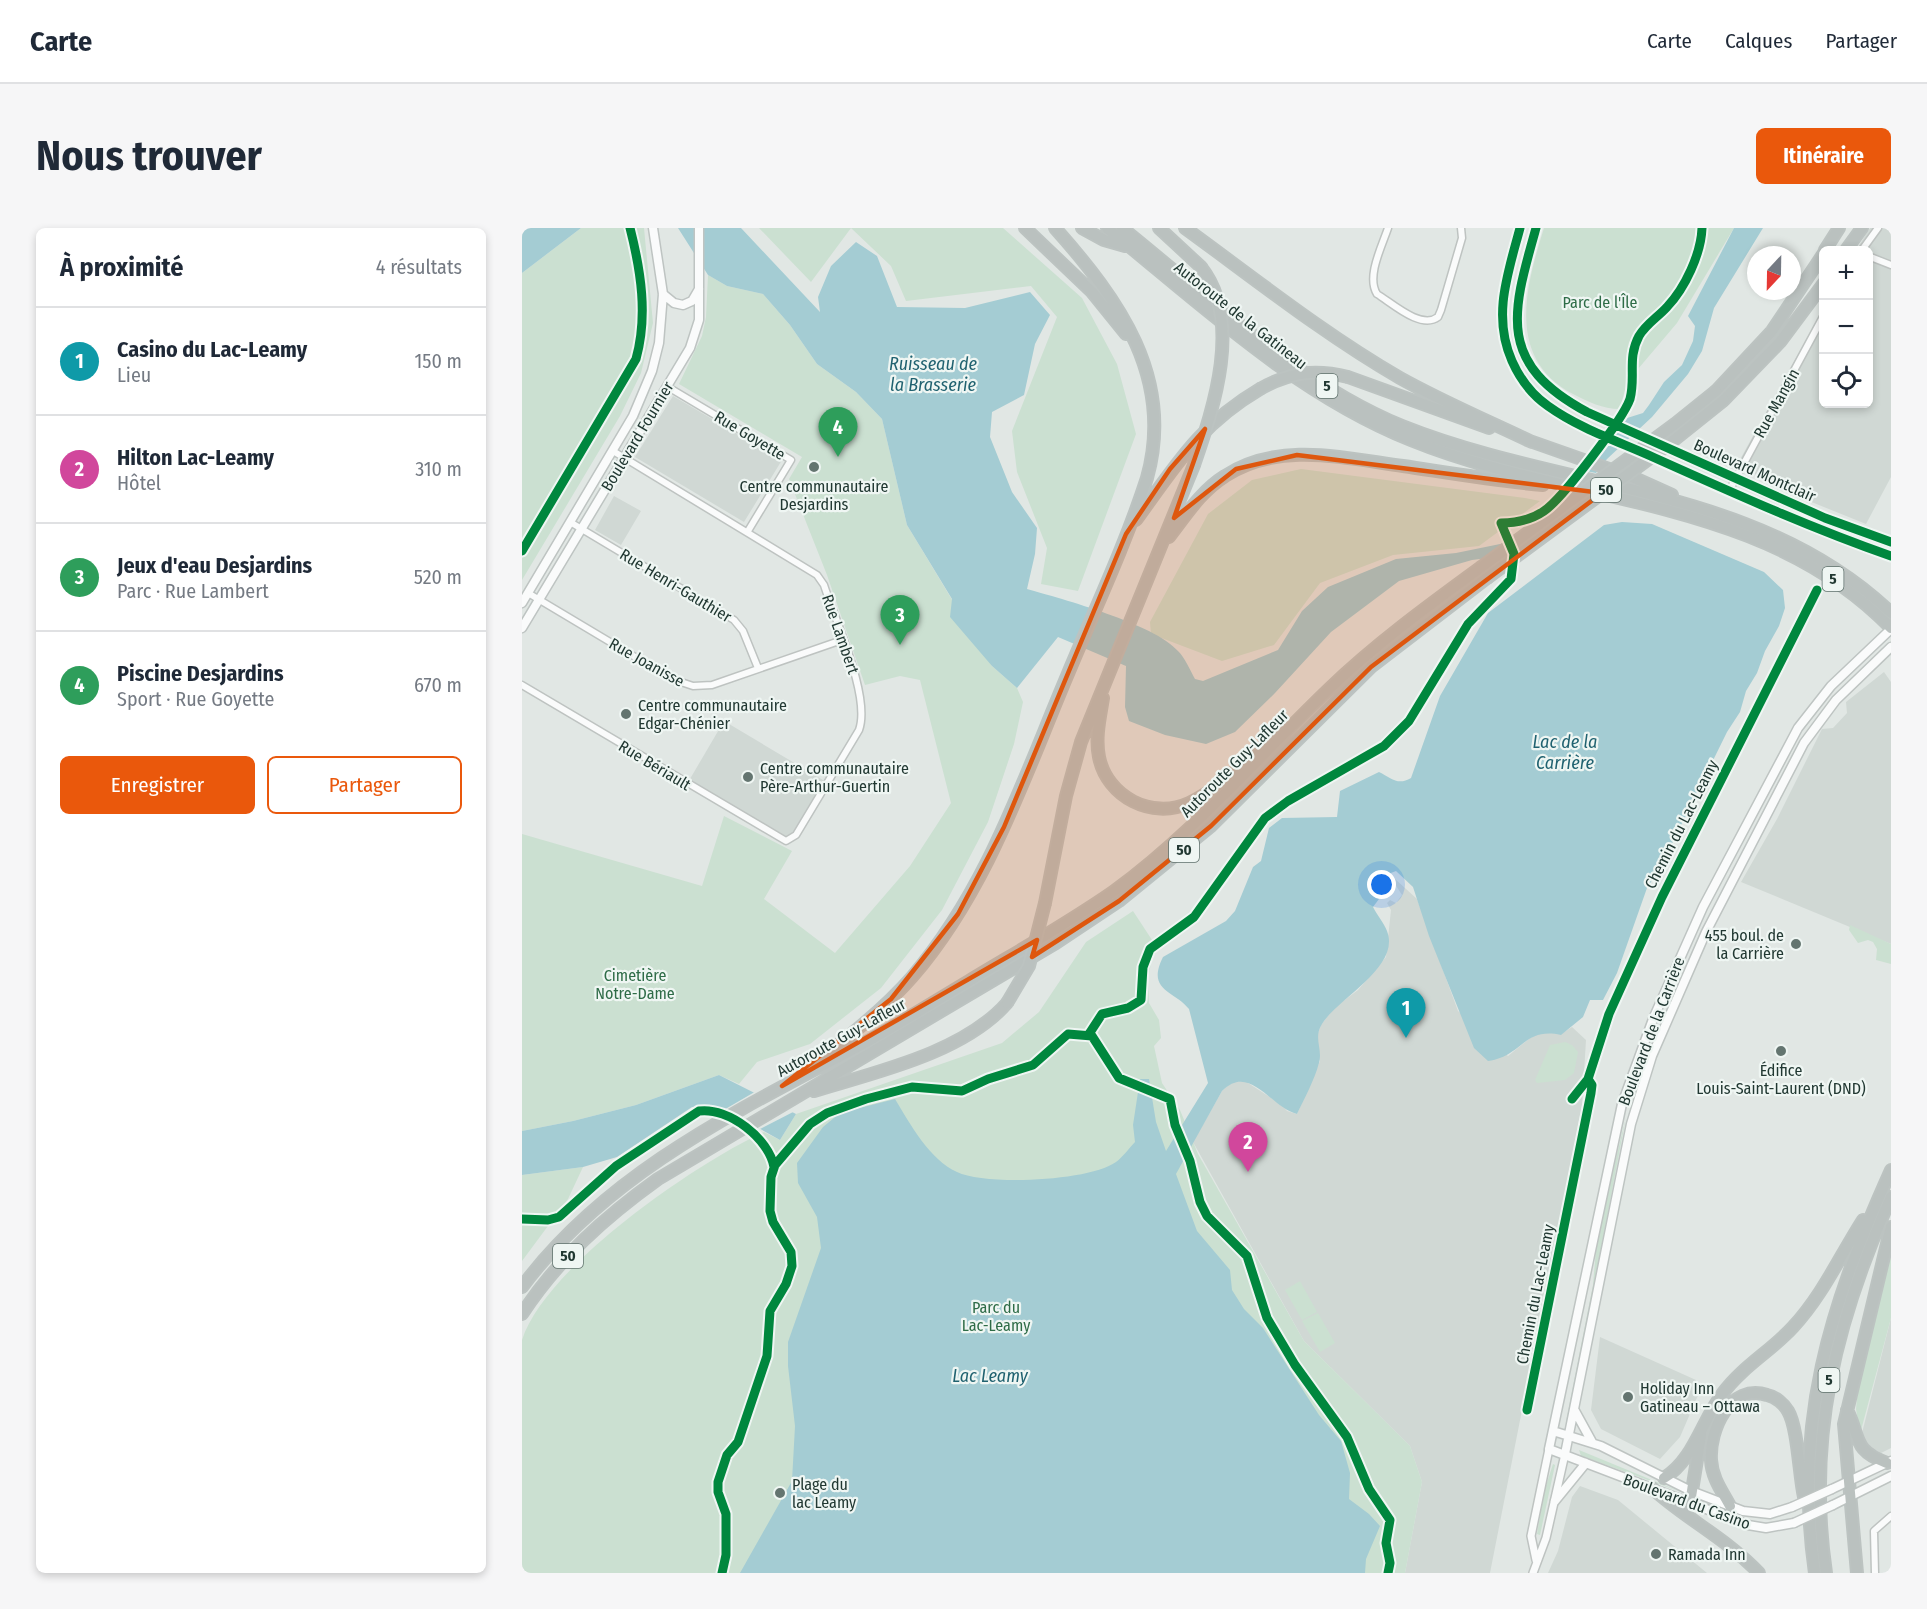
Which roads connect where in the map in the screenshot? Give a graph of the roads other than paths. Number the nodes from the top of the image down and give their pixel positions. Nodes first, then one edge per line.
1 (653, 228) edge
2 (699, 228) edge
3 (1025, 228) edge
4 (1055, 228) edge
5 (1082, 228) edge
6 (1107, 228) edge
7 (1122, 228) edge
8 (1159, 228) edge
9 (1185, 228) edge
10 (1388, 228) edge
11 (1461, 228) edge
12 (1520, 228) edge
13 (1536, 228) edge
14 (1839, 228) edge
15 (1862, 228) edge
16 (1878, 228) edge
17 (1828, 246) edge
18 (1849, 246) edge
19 (1865, 246) edge
20 (1132, 248) junction
21 (1873, 258) edge
22 (1819, 259) edge
23 (1891, 265) edge
24 (700, 288) junction
25 (1819, 290) edge
26 (663, 294) junction
27 (1819, 324) edge
28 (1141, 354) junction
29 (668, 387) junction
30 (1532, 442) junction
31 (613, 451) junction
32 (624, 458) junction
33 (1566, 479) junction
34 (1736, 479) junction
35 (1576, 487) junction
36 (1729, 491) junction
37 (1699, 508) junction
38 (570, 522) junction
39 (581, 529) junction
40 (748, 531) junction
41 (1126, 534) junction
42 (1891, 542) edge
43 (1160, 549) junction
44 (1891, 556) edge
45 (528, 593) junction
46 (539, 599) junction
47 (522, 603) edge
48 (1891, 613) edge
49 (522, 628) edge
50 (1888, 631) edge
51 (842, 640) junction
52 (1891, 647) edge
53 (758, 668) junction
54 (1106, 678) junction
55 (522, 685) edge
56 (1320, 698) junction
57 (789, 840) joint
58 (782, 1086) junction
59 (802, 1095) junction
60 (1891, 1170) edge
61 (1883, 1187) junction
62 (1891, 1197) edge
63 (1891, 1227) edge
64 (522, 1287) edge
65 (522, 1314) edge
66 (1847, 1410) junction
67 (1575, 1411) junction
68 (1703, 1426) junction
69 (1553, 1431) junction
70 (1569, 1435) junction
71 (1593, 1443) junction
72 (1549, 1449) junction
73 (1565, 1454) junction
74 (1889, 1462) edge
75 (1586, 1463) junction
76 (1891, 1476) edge
77 (1664, 1478) junction
78 (1849, 1480) junction
79 (1652, 1488) junction
80 (1691, 1491) junction
81 (1851, 1496) junction
82 (1555, 1501) junction
83 (1690, 1503) junction
84 (1730, 1506) junction
85 (1891, 1516) edge
86 (1809, 1522) junction
87 (1536, 1560) junction
88 (1533, 1573) edge
89 (1759, 1573) edge
90 (1815, 1573) edge
91 (1826, 1573) edge
92 (1857, 1573) edge
93 (1875, 1573) edge

1 - 26 main road, Boulevard Fournier
2 - 24 main road, Boulevard Fournier
3 - 28 highway
4 - 28 highway
5 - 20 highway
6 - 20 highway, Autoroute de la Gatineau / 5
7 - 33 highway, Autoroute de la Gatineau / 5
8 - 43 highway, bridge
9 - 30 highway
10 - 11 street
12 - 36 main road, Boulevard Montclair
13 - 34 main road, Boulevard Montclair
14 - 17 highway, Autoroute Guy-Lafleur / 50
15 - 18 highway
16 - 19 street
20 - 33 highway, Autoroute de la Gatineau / 5
21 - 23 street
22 - 56 highway, Autoroute Guy-Lafleur / 50, bridge
24 - 26 main road
24 - 29 main road, Boulevard Fournier
25 - 59 highway, Autoroute Guy-Lafleur / 50, bridge
26 - 31 main road, Boulevard Fournier
27 - 34 street, Rue Mangin
28 - 41 highway
29 - 32 main road, Boulevard Fournier
29 - 40 street, Rue Goyette
30 - 37 highway
30 - 41 highway, bridge
31 - 32 street, Rue Lambert
31 - 38 main road, Boulevard Fournier
32 - 39 main road, Boulevard Fournier
32 - 40 street, Rue Lambert
33 - 35 highway, Autoroute de la Gatineau / 5
33 - 37 highway, Autoroute de la Gatineau / 5
34 - 36 street, Rue Mangin
34 - 42 main road, Boulevard Montclair
35 - 43 highway
35 - 50 highway, Autoroute de la Gatineau / 5, bridge
36 - 44 main road, Boulevard Montclair
37 - 48 highway, Autoroute de la Gatineau / 5
38 - 39 street, Rue Henri-Gauthier
38 - 45 main road, Boulevard Fournier
39 - 46 main road, Boulevard Fournier
39 - 53 street, Rue Henri-Gauthier
40 - 51 street, Rue Lambert
41 - 58 highway
43 - 54 highway
45 - 46 street, Rue Joanisse
45 - 47 main road, Boulevard Fournier
46 - 49 main road, Boulevard Fournier
46 - 53 street, Rue Joanisse
50 - 69 main road, Boulevard de la Carrière
51 - 53 street, Rue Joanisse
51 - 57 street, Rue Lambert
52 - 67 main road, Boulevard de la Carrière
54 - 56 highway
54 - 59 highway, bridge
55 - 57 street, Rue Bériault
56 - 58 highway, Autoroute Guy-Lafleur / 50
58 - 64 highway, Autoroute Guy-Lafleur / 50
59 - 65 highway, Autoroute Guy-Lafleur / 50
60 - 61 highway, 5
61 - 68 highway
61 - 86 highway, 5
62 - 91 highway, 5
63 - 66 highway
66 - 74 highway
66 - 78 highway
67 - 70 main road, Boulevard de la Carrière
67 - 71 main road
68 - 77 highway
68 - 80 highway
69 - 70 main road, Boulevard du Casino
69 - 72 main road, Boulevard de la Carrière
70 - 71 main road, Boulevard du Casino
70 - 73 main road, Boulevard de la Carrière
71 - 77 main road, Boulevard du Casino
72 - 73 main road, Boulevard du Casino
72 - 87 street, Boulevard de la Carrière
73 - 75 main road, Boulevard du Casino
73 - 82 street, Boulevard de la Carrière
74 - 78 main road, Boulevard du Casino
75 - 79 main road, Boulevard du Casino
75 - 82 main road
76 - 81 main road, Boulevard du Casino
77 - 80 main road, Boulevard du Casino
78 - 81 highway
78 - 84 main road, Boulevard du Casino, bridge
79 - 83 main road, Boulevard du Casino
79 - 89 highway
80 - 83 highway
80 - 84 main road, Boulevard du Casino
81 - 83 main road, Boulevard du Casino, bridge
81 - 92 highway
82 - 87 street, Boulevard de la Carrière
84 - 86 highway
85 - 93 street
86 - 90 highway, 5
87 - 88 street, Boulevard de la Carrière

